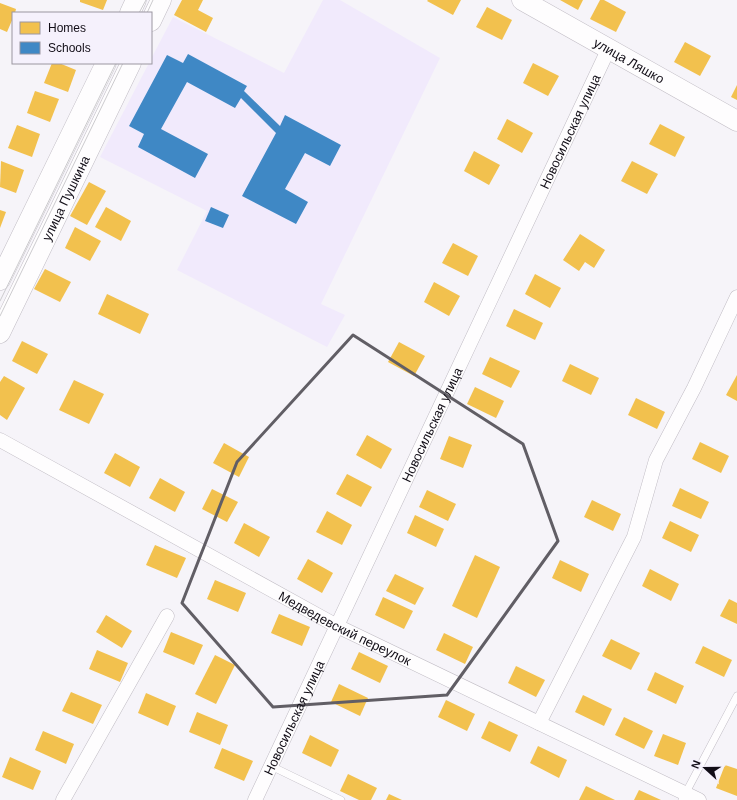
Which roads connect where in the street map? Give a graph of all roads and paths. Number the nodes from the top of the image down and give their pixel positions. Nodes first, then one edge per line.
1 (136, 0) edge
2 (161, 0) edge
3 (522, 0) edge
4 (130, 12) edge
5 (152, 19) edge
6 (608, 50) junction
7 (106, 64) edge
8 (130, 64) edge
9 (737, 121) edge
10 (0, 280) edge
11 (737, 297) edge
12 (0, 333) edge
13 (0, 440) edge
14 (167, 616) dead end
15 (337, 626) junction
16 (737, 696) edge
17 (539, 722) junction
18 (271, 766) junction
19 (684, 797) edge
20 (63, 800) edge
21 (255, 800) edge
22 (341, 800) edge
23 (699, 800) edge

1 - 4 main road
2 - 5 main road
3 - 6 main road, улица Ляшко
6 - 9 main road, улица Ляшко
6 - 15 street, Новосильская улица
7 - 10 main road, улица Пушкина
8 - 12 main road, улица Пушкина
11 - 17 street
13 - 15 street, Медведевский переулок
14 - 20 street
15 - 17 street, Медведевский переулок
15 - 18 street, Новосильская улица
16 - 19 lane
17 - 19 street, Медведевский переулок
18 - 21 street, Новосильская улица
18 - 22 lane
19 - 23 street, Медведевский переулок

